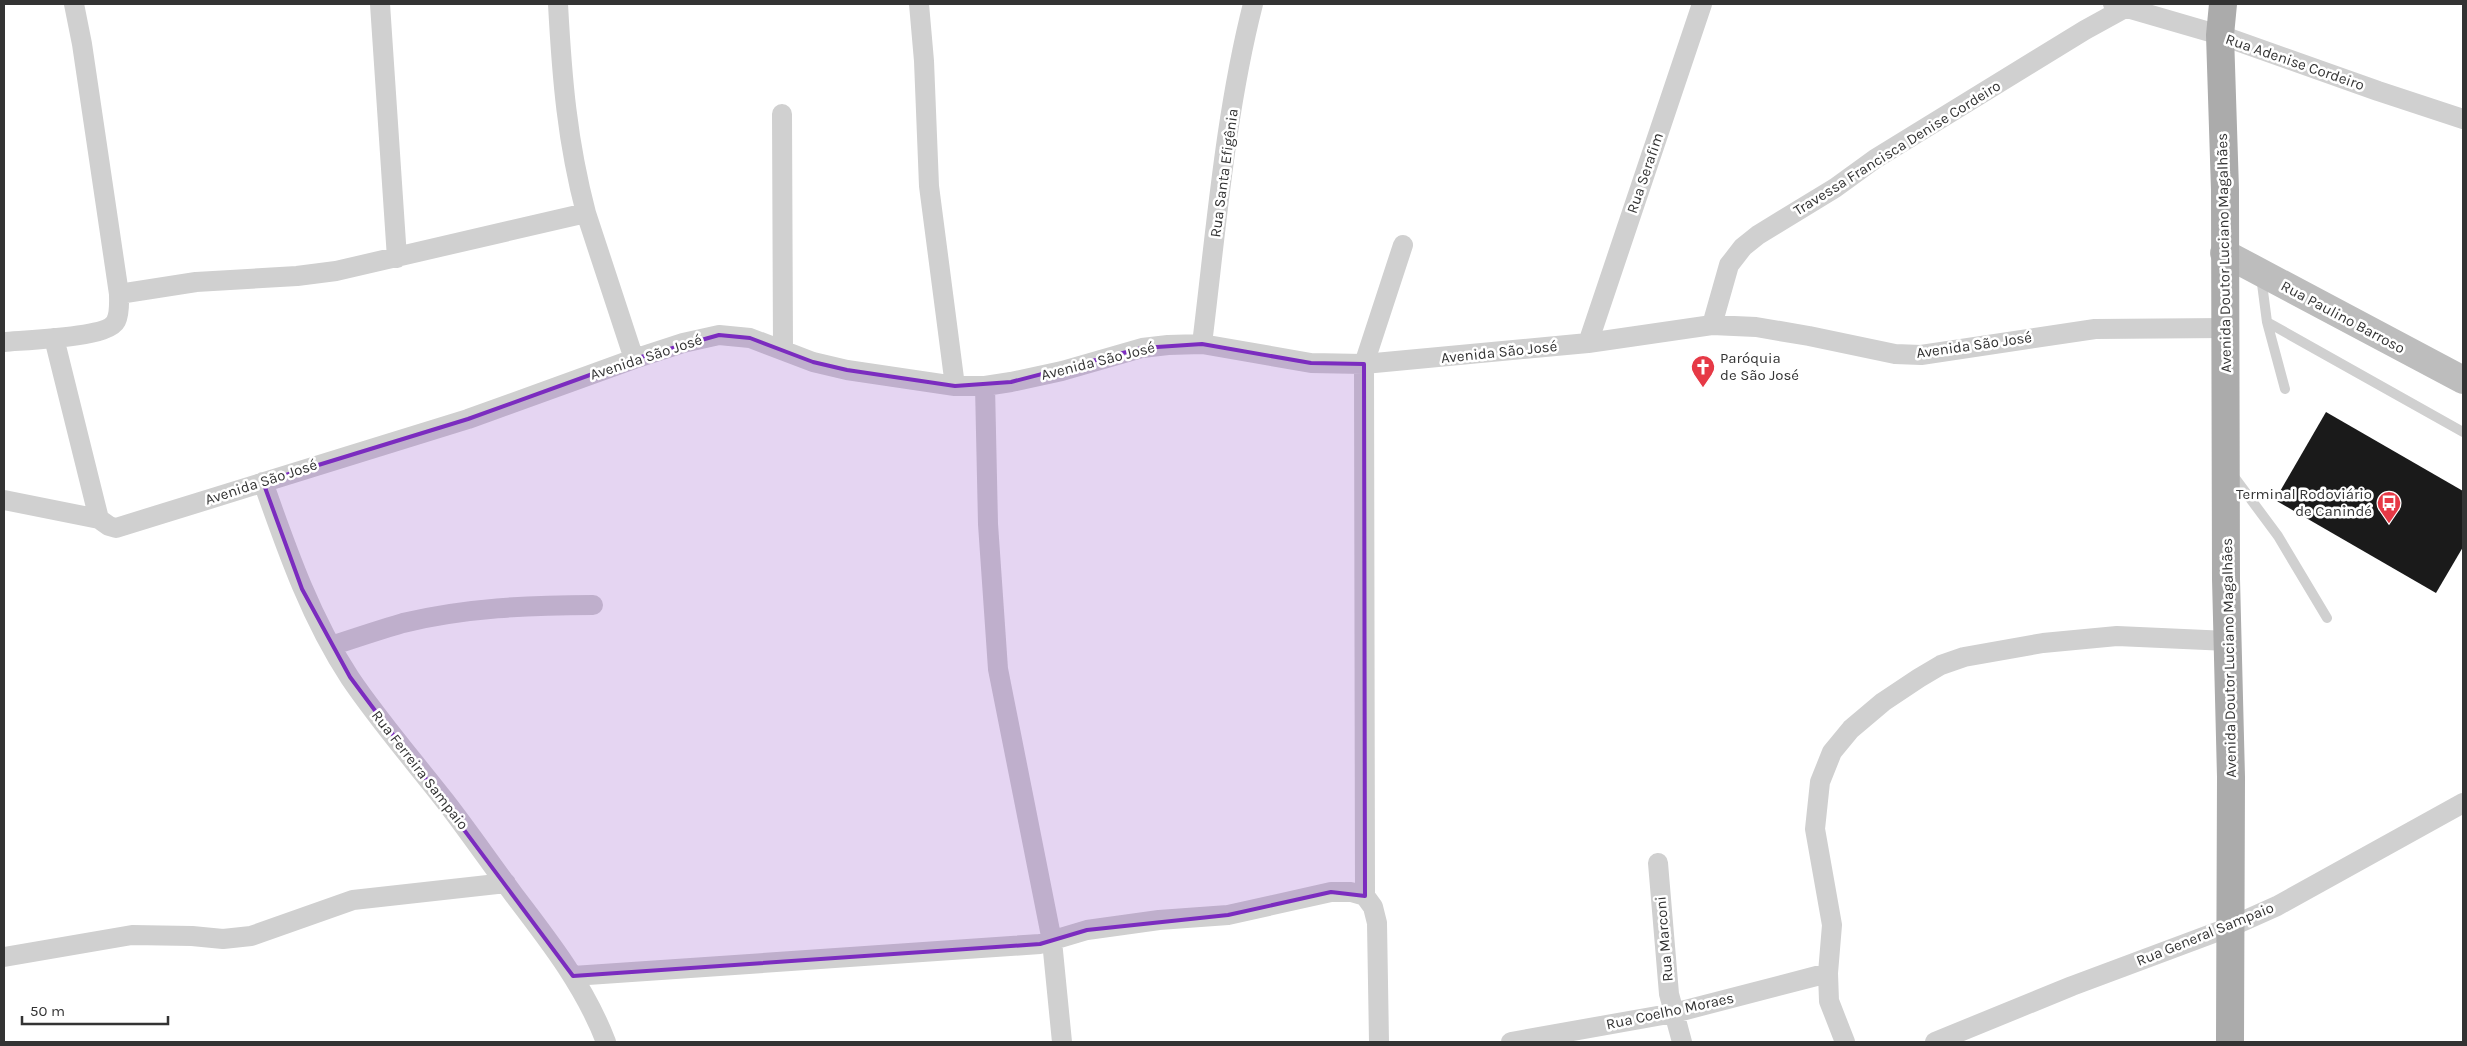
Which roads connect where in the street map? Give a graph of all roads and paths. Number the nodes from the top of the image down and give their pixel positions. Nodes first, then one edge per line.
1 (74, 4) edge
2 (380, 4) edge
3 (558, 4) edge
4 (919, 4) edge
5 (1253, 4) edge
6 (1702, 4) edge
7 (2224, 4) edge
8 (2119, 6) edge
9 (2220, 35) junction
10 (782, 114) dead end
11 (2463, 119) edge
12 (586, 213) junction
13 (1403, 245) dead end
14 (2224, 253) junction
15 (396, 258) junction
16 (2260, 273) junction
17 (119, 294) junction
18 (2267, 322) junction
19 (1712, 325) junction
20 (2225, 328) junction
21 (54, 338) junction
22 (4, 342) edge
23 (1588, 343) junction
24 (1202, 344) junction
25 (783, 350) junction
26 (634, 359) junction
27 (1364, 364) junction
28 (2463, 380) edge
29 (955, 386) junction
30 (984, 386) junction
31 (2285, 389) dead end
32 (2463, 432) edge
33 (2227, 467) junction
34 (263, 482) junction
35 (4, 500) edge
36 (99, 518) junction
37 (592, 605) dead end
38 (2327, 618) dead end
39 (2228, 641) junction
40 (331, 646) junction
41 (2463, 803) edge
42 (1658, 863) dead end
43 (506, 883) junction
44 (1365, 896) junction
45 (2230, 927) junction
46 (1052, 942) junction
47 (4, 957) edge
48 (1828, 973) junction
49 (574, 976) junction
50 (1674, 1013) junction
51 (606, 1042) edge
52 (1062, 1042) edge
53 (1379, 1042) edge
54 (1511, 1042) edge
55 (1682, 1042) edge
56 (1845, 1042) edge
57 (1935, 1042) edge
58 (2230, 1042) edge

1 - 17 street
2 - 15 street
3 - 12 street
4 - 29 street
5 - 24 street, Rua Santa Efigênia
6 - 23 street, Rua Serafim
7 - 9 main road, Avenida Doutor Luciano Magalhães
8 - 9 street, Rua Adenise Cordeiro
8 - 19 street, Travessa Francisca Denise Cordeiro
9 - 11 street, Rua Adenise Cordeiro
9 - 14 main road, Avenida Doutor Luciano Magalhães
10 - 25 street
12 - 15 street
12 - 26 street
13 - 27 street
14 - 16 street, Rua Paulino Barroso
14 - 20 main road, Avenida Doutor Luciano Magalhães
15 - 17 street
16 - 18 lane
16 - 28 street, Rua Paulino Barroso
17 - 21 street
18 - 31 lane
18 - 32 lane
19 - 20 street, Avenida São José
19 - 23 street, Avenida São José
20 - 33 main road, Avenida Doutor Luciano Magalhães
21 - 22 street
21 - 36 street
23 - 27 street, Avenida São José
24 - 27 street, Avenida São José
24 - 30 street, Avenida São José
25 - 26 street, Avenida São José
25 - 29 street, Avenida São José
26 - 34 street, Avenida São José
27 - 44 street
29 - 30 street, Avenida São José
30 - 46 street
33 - 38 lane
33 - 39 main road, Avenida Doutor Luciano Magalhães
34 - 36 street, Avenida São José
34 - 40 street, Rua Ferreira Sampaio
35 - 36 street
37 - 40 street
39 - 45 main road, Avenida Doutor Luciano Magalhães
39 - 48 street
40 - 43 street, Rua Ferreira Sampaio
41 - 45 street, Rua General Sampaio
42 - 50 street, Rua Marconi
43 - 47 street
43 - 49 street, Rua Ferreira Sampaio
44 - 46 street
44 - 53 street
45 - 57 street, Rua General Sampaio
45 - 58 main road, Avenida Doutor Luciano Magalhães
46 - 49 street
46 - 52 street
48 - 50 street, Rua Coelho Moraes
48 - 56 street
49 - 51 street, Rua Ferreira Sampaio
50 - 54 street, Rua Coelho Moraes
50 - 55 street, Rua Marconi

